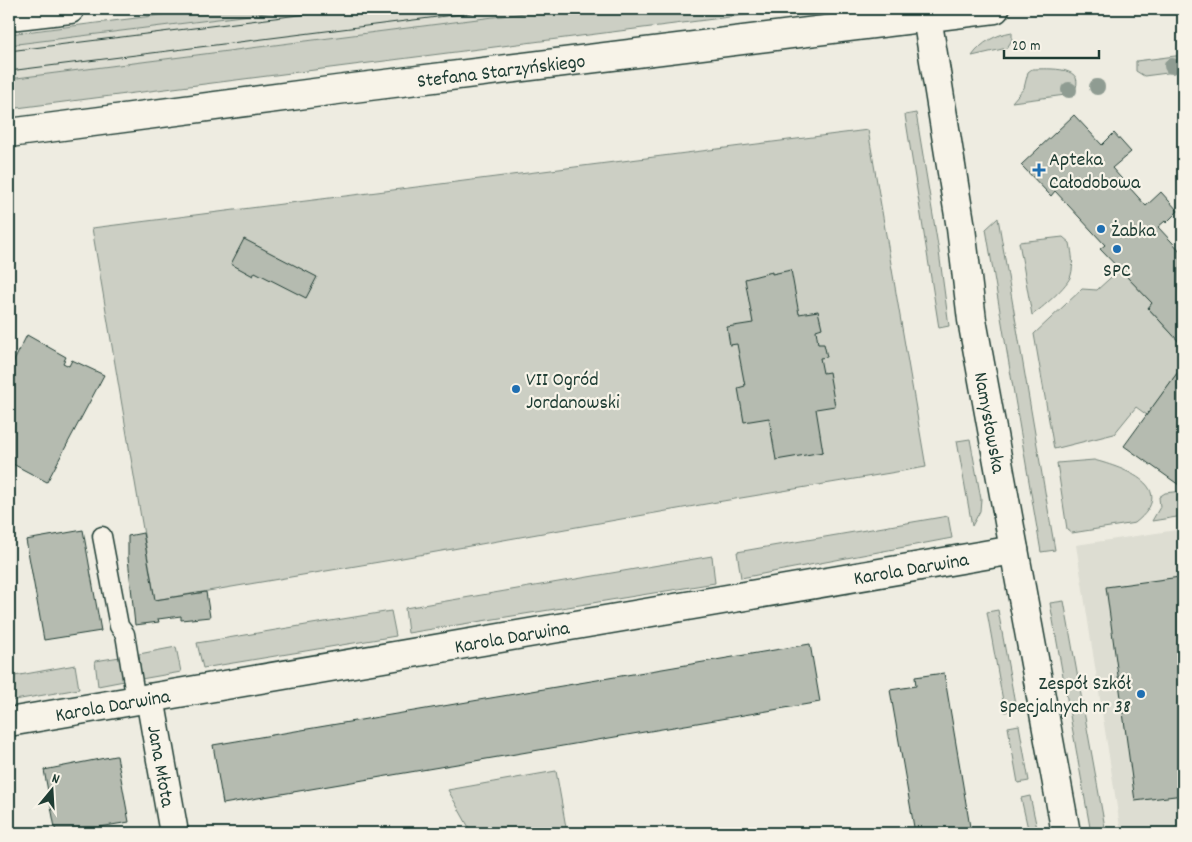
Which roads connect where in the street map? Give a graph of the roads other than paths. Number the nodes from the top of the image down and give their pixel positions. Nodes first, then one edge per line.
1 (70, 9) edge
2 (994, 9) edge
3 (926, 13) edge
4 (9, 16) edge
5 (9, 133) edge
6 (102, 536) dead end
7 (1014, 550) junction
8 (143, 699) junction
9 (9, 722) edge
10 (174, 833) edge
11 (1066, 833) edge

1 - 4 street
2 - 3 street, Stefana Starzyńskiego
3 - 5 street, Stefana Starzyńskiego
3 - 7 street, Namysłowska
6 - 8 lane
7 - 8 street, Karola Darwina
7 - 11 street, Namysłowska
8 - 9 street, Karola Darwina
8 - 10 street, Jana Młota

